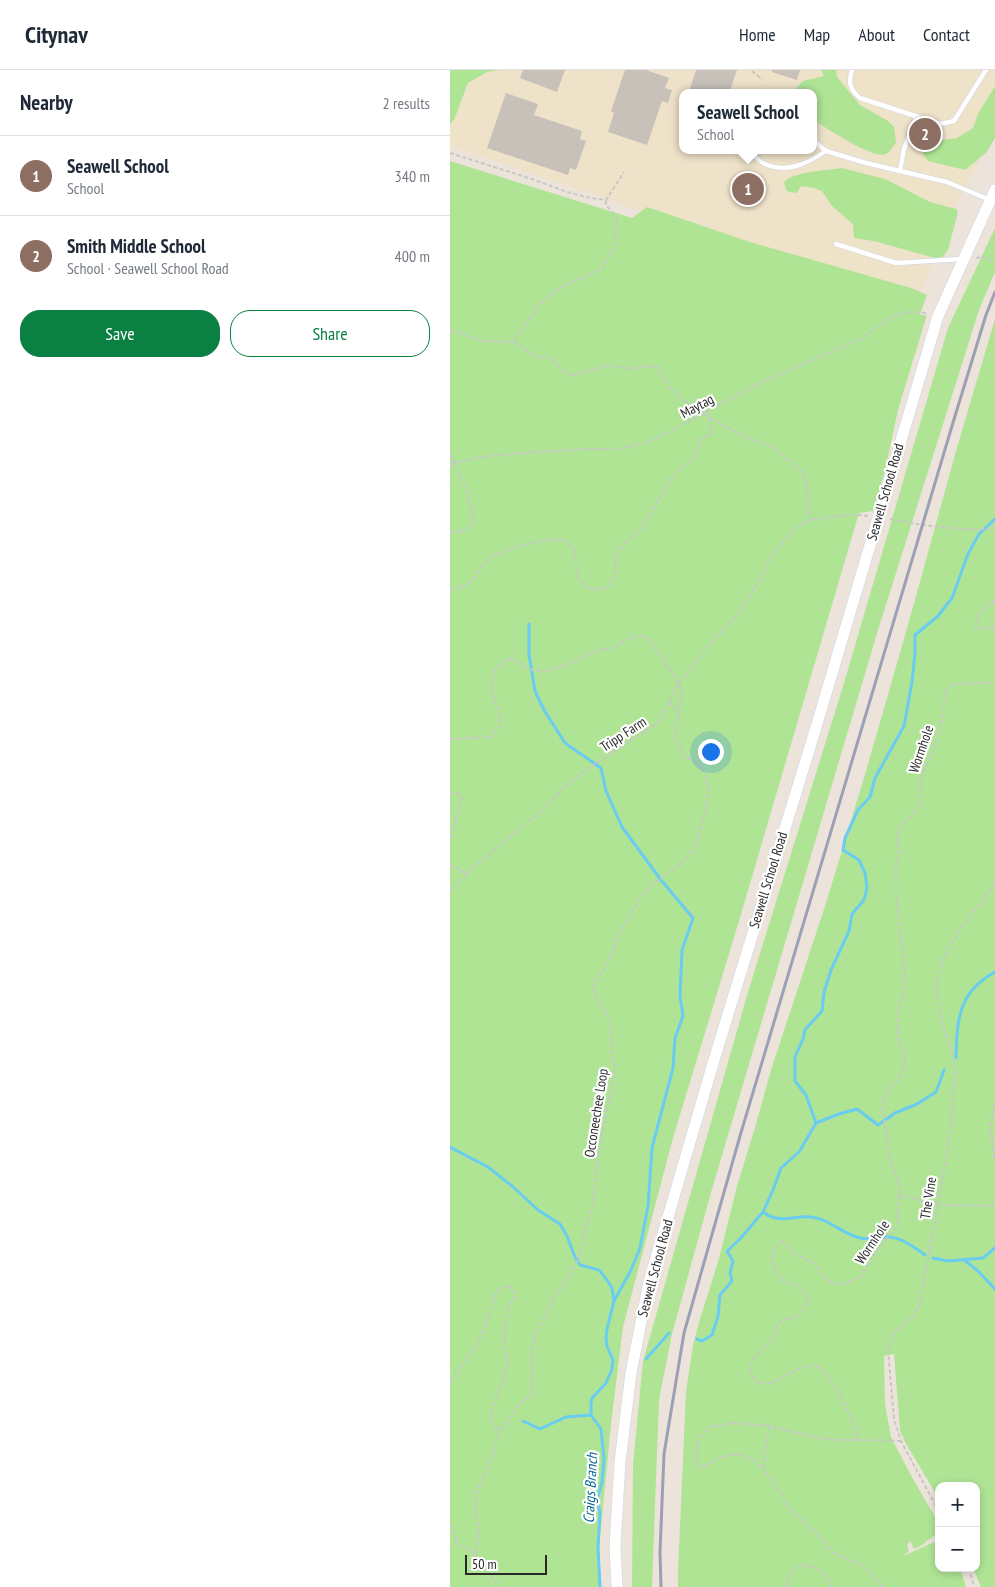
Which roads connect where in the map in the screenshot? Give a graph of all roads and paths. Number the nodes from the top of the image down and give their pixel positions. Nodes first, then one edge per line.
1 (852, 70) edge
2 (986, 70) edge
3 (752, 71) dead end
4 (763, 80) dead end
5 (916, 117) junction
6 (817, 143) edge
7 (826, 151) junction
8 (450, 153) edge
9 (753, 154) edge
10 (900, 171) junction
11 (624, 172) dead end
12 (992, 195) edge
13 (606, 200) junction
14 (836, 244) dead end
15 (963, 259) junction
16 (995, 263) edge
17 (938, 316) junction
18 (450, 330) edge
19 (514, 342) junction
20 (706, 414) junction
21 (709, 417) junction
22 (450, 454) edge
23 (455, 463) junction
24 (450, 467) edge
25 (878, 517) junction
26 (810, 520) junction
27 (995, 528) edge
28 (450, 532) edge
29 (450, 591) edge
30 (995, 601) edge
31 (995, 627) edge
32 (995, 681) edge
33 (679, 683) junction
34 (669, 702) junction
35 (680, 713) junction
36 (450, 739) edge
37 (450, 794) edge
38 (450, 840) edge
39 (450, 864) edge
40 (468, 874) junction
41 (995, 884) edge
42 (450, 890) edge
43 (995, 1103) edge
44 (995, 1162) edge
45 (900, 1195) junction
46 (938, 1205) junction
47 (995, 1206) edge
48 (450, 1383) edge
49 (769, 1426) junction
50 (500, 1429) junction
51 (858, 1440) junction
52 (901, 1441) junction
53 (763, 1468) junction
54 (935, 1505) edge
55 (450, 1524) edge
56 (476, 1554) junction
57 (970, 1572) edge
58 (500, 1587) edge
59 (616, 1587) edge
60 (786, 1587) edge
61 (832, 1587) edge
62 (882, 1587) edge
63 (974, 1587) edge

1 - 5 lane
2 - 5 lane
3 - 4 path
5 - 10 lane
6 - 7 lane
7 - 9 lane
7 - 10 lane
8 - 13 path
10 - 12 lane
11 - 13 path
12 - 15 street, Seawell School Road
13 - 19 path
14 - 15 lane
15 - 16 path
15 - 17 street, Seawell School Road
17 - 20 path, Maytag
17 - 25 street, Seawell School Road
18 - 19 path
19 - 20 path
20 - 21 path
20 - 23 path, Maytag
21 - 26 path
21 - 29 path
22 - 23 path
23 - 24 path, Maytag
23 - 28 path
25 - 26 path, Tripp Farm
25 - 27 path, Tripp Farm
25 - 59 street, Seawell School Road
26 - 33 path, Tripp Farm
30 - 31 path
32 - 45 path, Wormhole
33 - 34 path, Tripp Farm
33 - 35 path, Occoneechee Loop
33 - 36 path
34 - 35 path
34 - 40 path, Tripp Farm
35 - 50 path, Occoneechee Loop
37 - 38 path
39 - 40 path
40 - 42 path, Tripp Farm
41 - 46 path, The Vine
43 - 44 path
45 - 46 path
45 - 51 path, Wormhole
46 - 47 path
46 - 52 path, The Vine
48 - 50 path
49 - 51 path
49 - 53 path
49 - 53 path
50 - 56 path
51 - 52 path
52 - 54 path, The Vine
53 - 62 path
55 - 56 path
56 - 58 path
57 - 63 path
60 - 61 path

